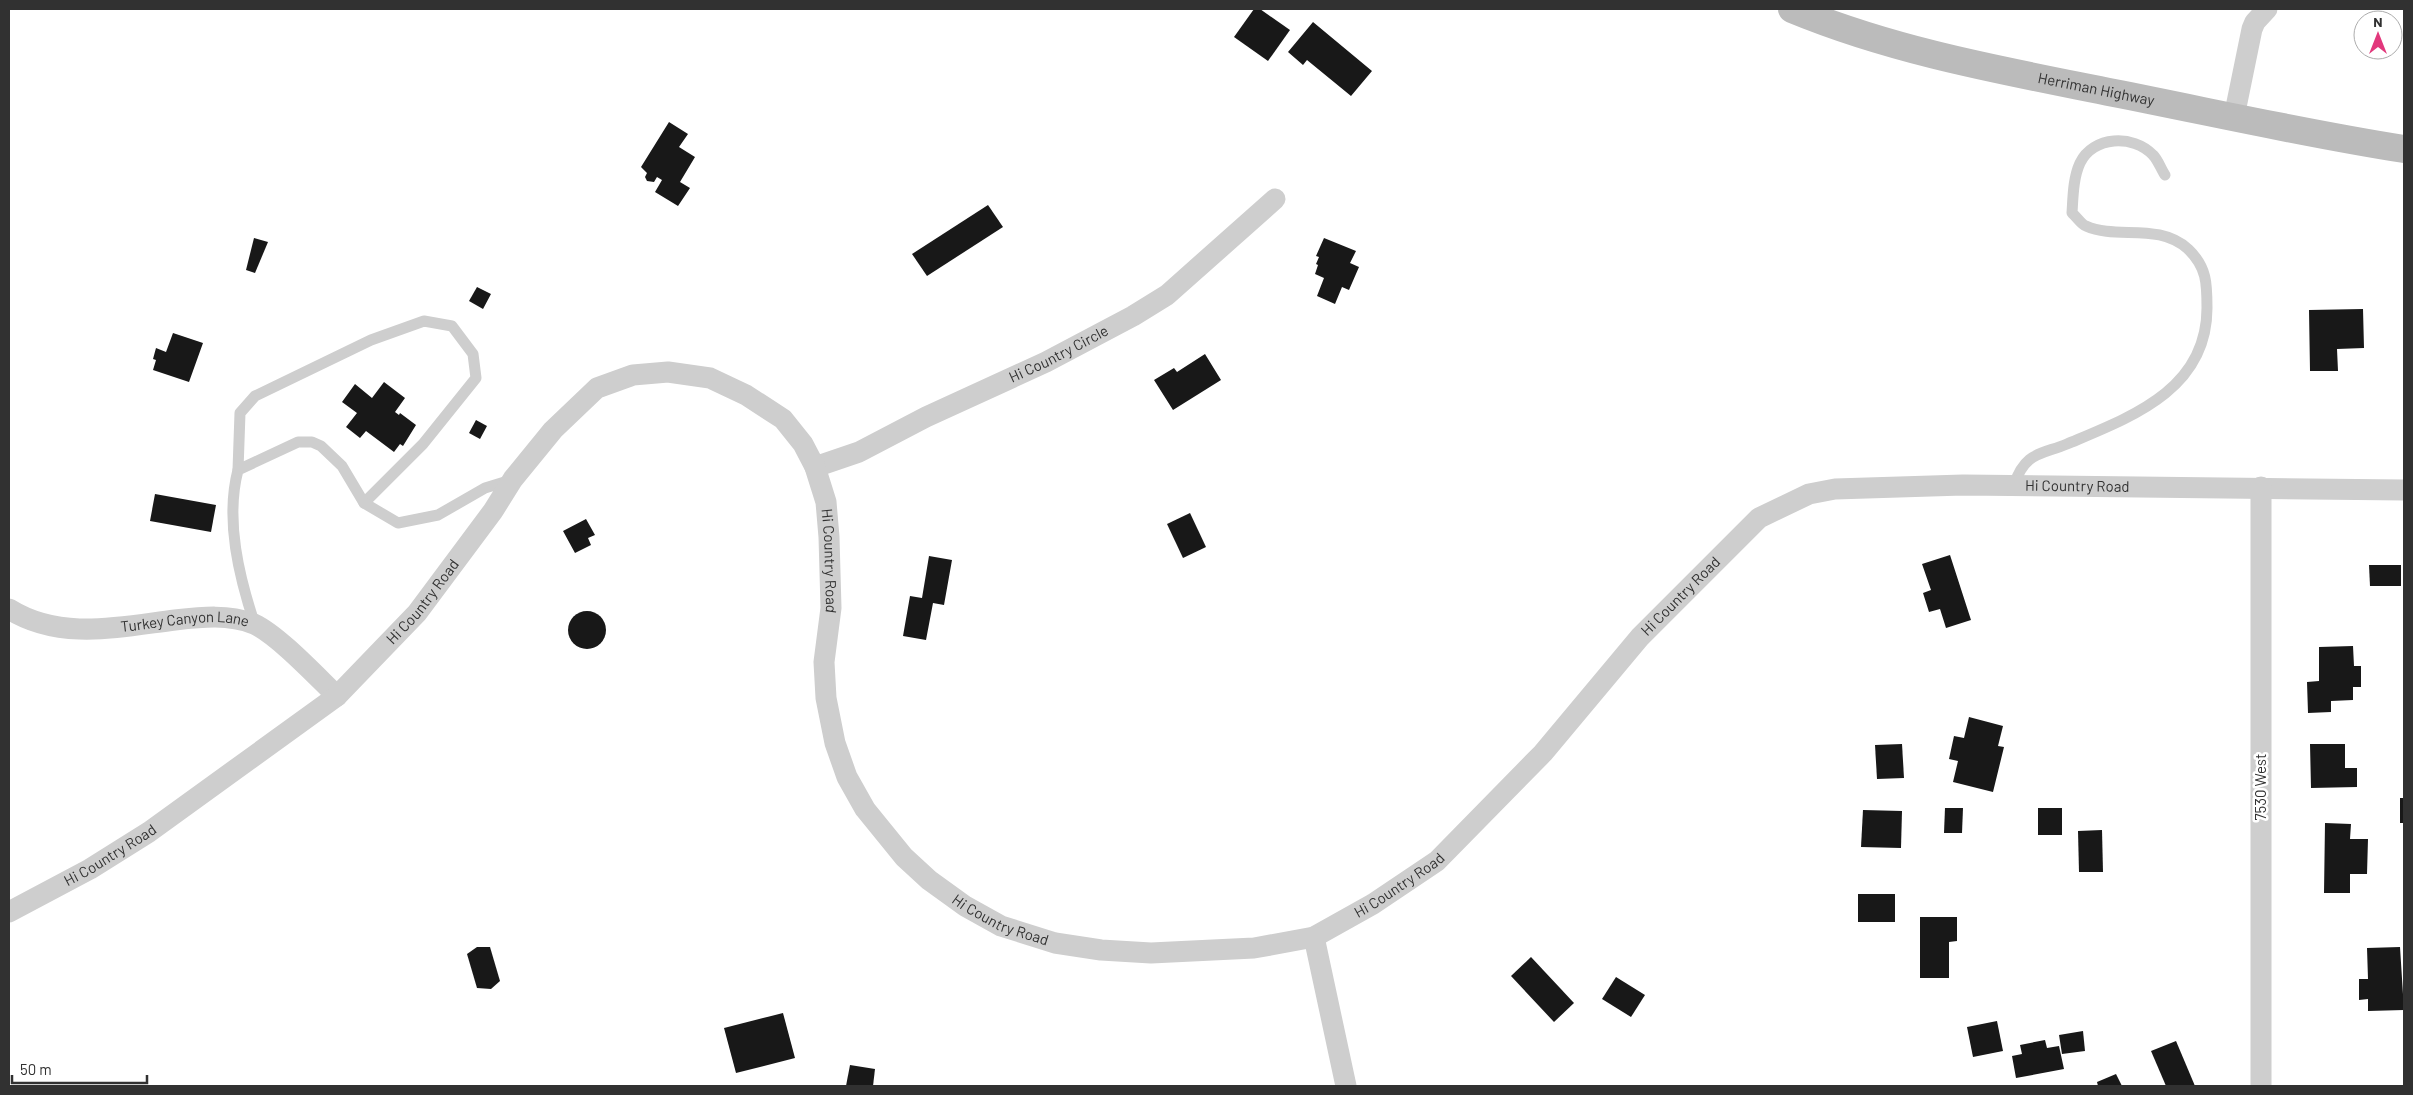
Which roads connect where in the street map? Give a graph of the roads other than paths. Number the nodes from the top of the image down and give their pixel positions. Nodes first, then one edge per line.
1 (1792, 9) edge
2 (2267, 9) edge
3 (2234, 117) junction
4 (2404, 149) edge
5 (2165, 175) dead end
6 (1276, 199) dead end
7 (816, 467) junction
8 (238, 470) junction
9 (513, 479) junction
10 (2014, 485) junction
11 (2261, 487) junction
12 (2404, 490) edge
13 (364, 503) junction
14 (9, 609) edge
15 (255, 625) junction
16 (337, 696) junction
17 (9, 912) edge
18 (1314, 937) junction
19 (1346, 1086) edge
20 (2261, 1086) edge

1 - 3 main road, Herriman Highway
2 - 3 street
3 - 4 main road, Herriman Highway
5 - 10 lane
6 - 7 street, Hi Country Circle
7 - 9 street, Hi Country Road
7 - 18 street, Hi Country Road
8 - 13 lane
8 - 13 lane
8 - 15 lane
9 - 13 lane
9 - 16 street, Hi Country Road
10 - 11 street, Hi Country Road
10 - 18 street, Hi Country Road
11 - 12 street, Hi Country Road
11 - 20 street, 7530 West
14 - 15 street, Turkey Canyon Lane
15 - 16 street, Turkey Canyon Lane
16 - 17 street, Hi Country Road
18 - 19 street

